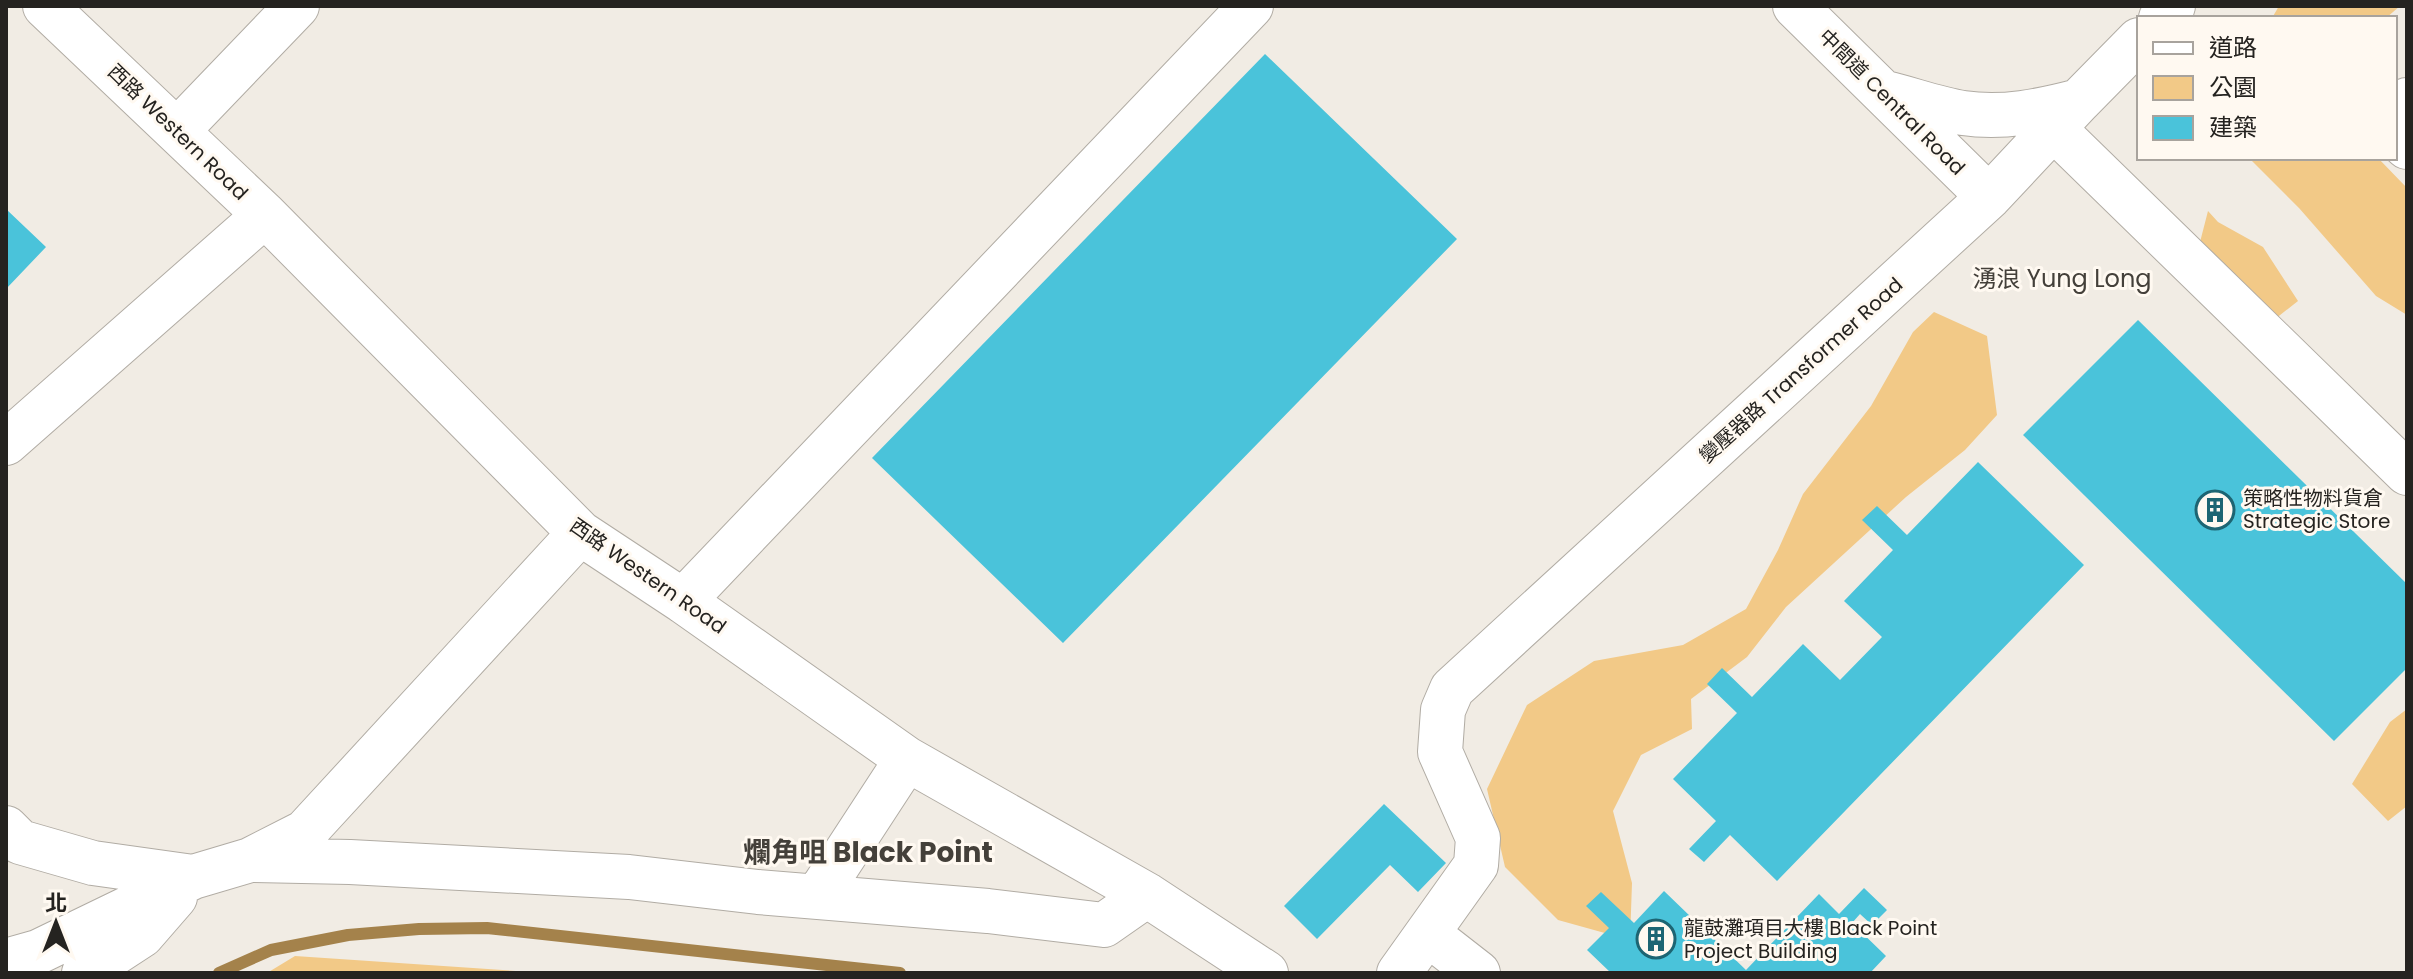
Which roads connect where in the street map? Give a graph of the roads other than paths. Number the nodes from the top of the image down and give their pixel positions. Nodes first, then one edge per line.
1 (45, 6) edge
2 (297, 6) edge
3 (1251, 6) edge
4 (1795, 6) edge
5 (2137, 42) edge
6 (1883, 92) junction
7 (2067, 115) junction
8 (177, 131) junction
9 (1989, 197) junction
10 (265, 215) junction
11 (6, 443) edge
12 (2407, 473) edge
13 (580, 533) junction
14 (683, 601) junction
15 (907, 759) junction
16 (6, 828) edge
17 (250, 860) junction
18 (193, 877) junction
19 (1147, 895) junction
20 (817, 897) junction
21 (1428, 934) junction
22 (6, 961) edge
23 (84, 973) edge
24 (1266, 973) edge
25 (1399, 973) edge
26 (1478, 973) edge

1 - 8 lane, 西路 Western Road
2 - 8 lane
3 - 14 lane
4 - 6 lane, 中間道 Central Road
5 - 7 lane, 變壓器路 Transformer Road
6 - 7 lane
6 - 9 lane, 中間道 Central Road
7 - 9 lane, 變壓器路 Transformer Road
7 - 12 lane
8 - 10 lane, 西路 Western Road
9 - 21 lane, 變壓器路 Transformer Road
10 - 11 lane
10 - 13 lane, 西路 Western Road
13 - 14 lane, 西路 Western Road
13 - 17 lane
14 - 15 lane, 西路 Western Road
15 - 19 lane, 西路 Western Road
15 - 20 lane
16 - 18 lane
17 - 18 lane
17 - 20 lane
18 - 22 lane
18 - 23 lane
19 - 20 lane
19 - 24 lane, 西路 Western Road
21 - 25 lane
21 - 26 lane

